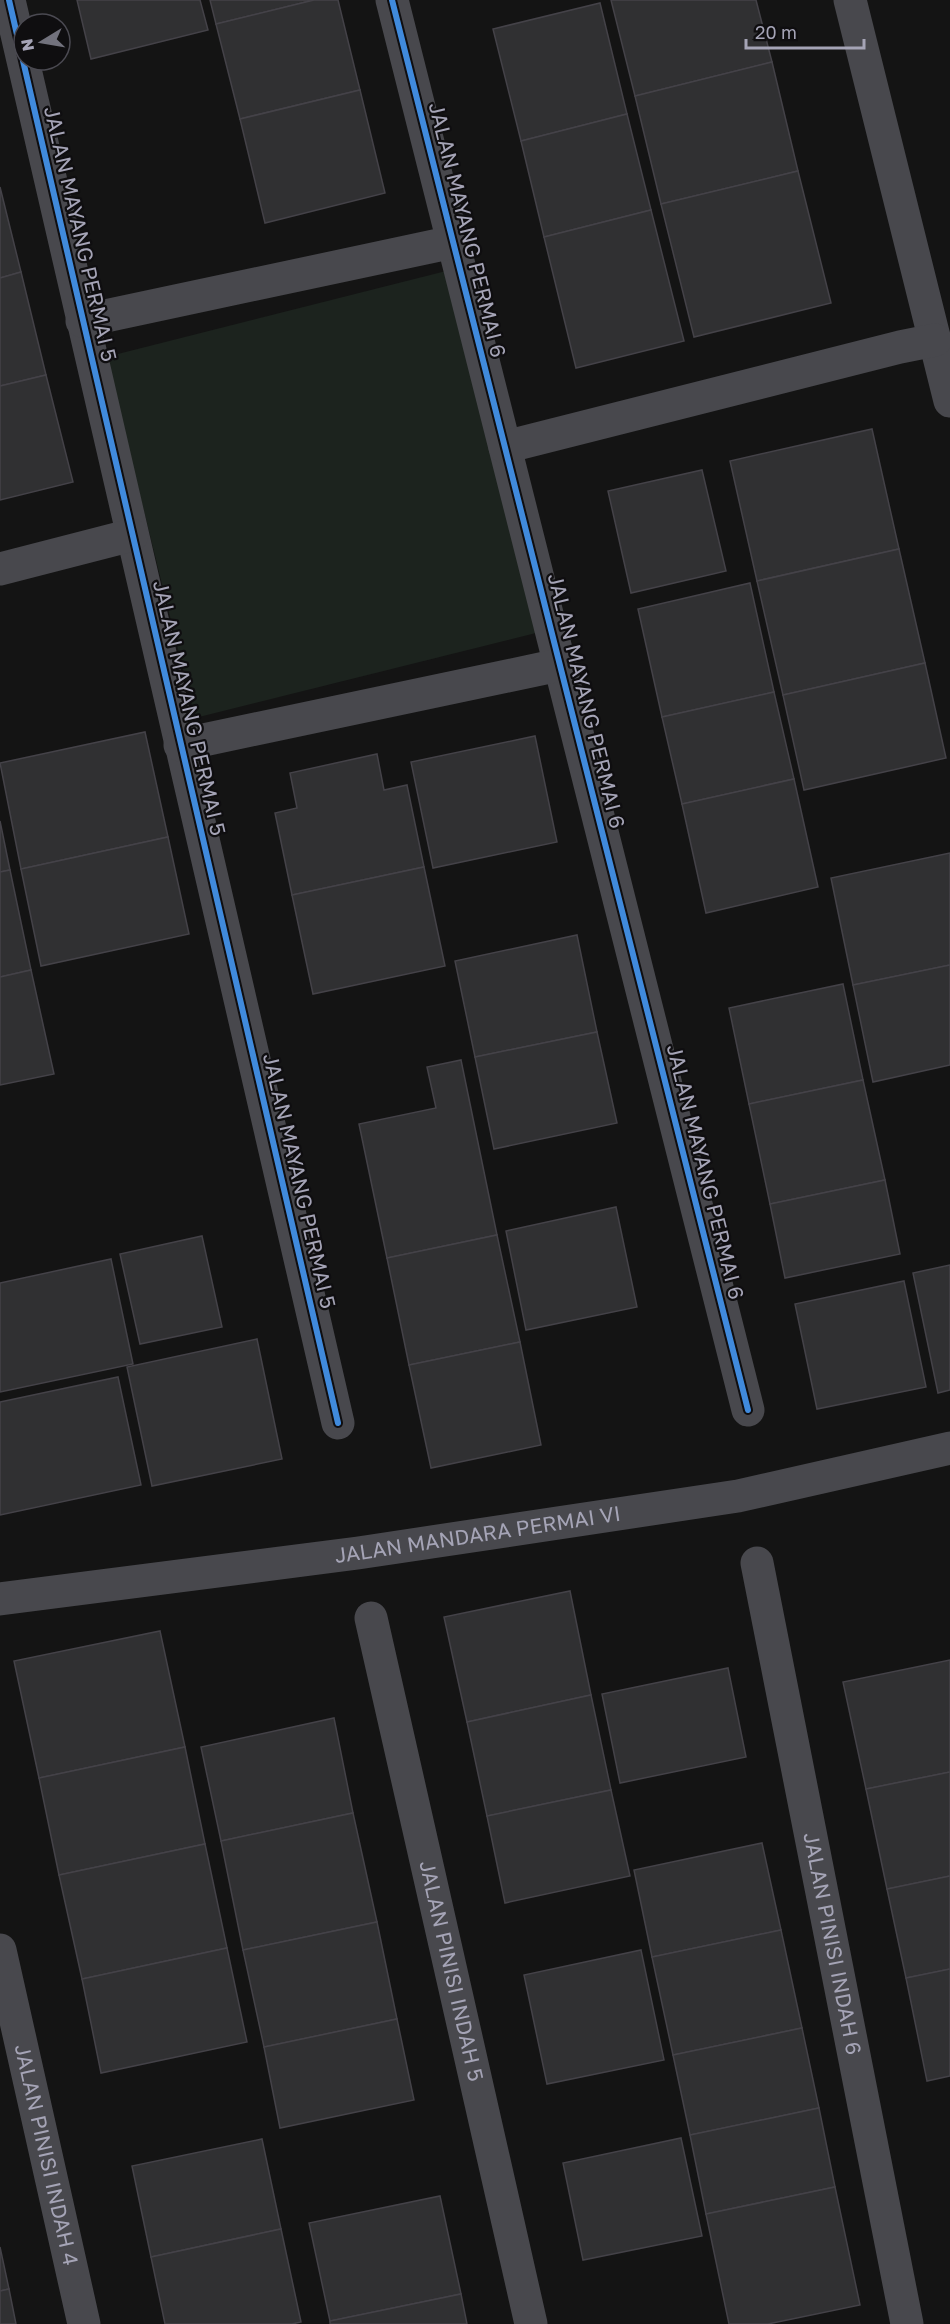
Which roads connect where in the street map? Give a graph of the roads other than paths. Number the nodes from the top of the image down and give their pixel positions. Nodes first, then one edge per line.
1 (9, 0) edge
2 (392, 0) edge
3 (850, 0) edge
4 (453, 242) junction
5 (82, 321) junction
6 (936, 340) junction
7 (950, 401) edge
8 (505, 447) junction
9 (132, 535) junction
10 (0, 569) edge
11 (560, 665) junction
12 (180, 745) junction
13 (748, 1410) dead end
14 (338, 1423) dead end
15 (950, 1448) edge
16 (757, 1563) dead end
17 (0, 1599) edge
18 (371, 1618) dead end
19 (0, 1950) edge
20 (84, 2324) edge
21 (531, 2324) edge
22 (907, 2324) edge

1 - 5 street, JALAN MAYANG PERMAI 5
2 - 4 street, JALAN MAYANG PERMAI 6
3 - 6 street
4 - 5 street
4 - 8 street, JALAN MAYANG PERMAI 6
5 - 9 street, JALAN MAYANG PERMAI 5
6 - 7 street
6 - 8 street
8 - 11 street, JALAN MAYANG PERMAI 6
9 - 10 street
9 - 12 street, JALAN MAYANG PERMAI 5
11 - 12 street
11 - 13 street, JALAN MAYANG PERMAI 6
12 - 14 street, JALAN MAYANG PERMAI 5
15 - 17 street, JALAN MANDARA PERMAI VI
16 - 22 street, JALAN PINISI INDAH 6
18 - 21 street, JALAN PINISI INDAH 5
19 - 20 street, JALAN PINISI INDAH 4

